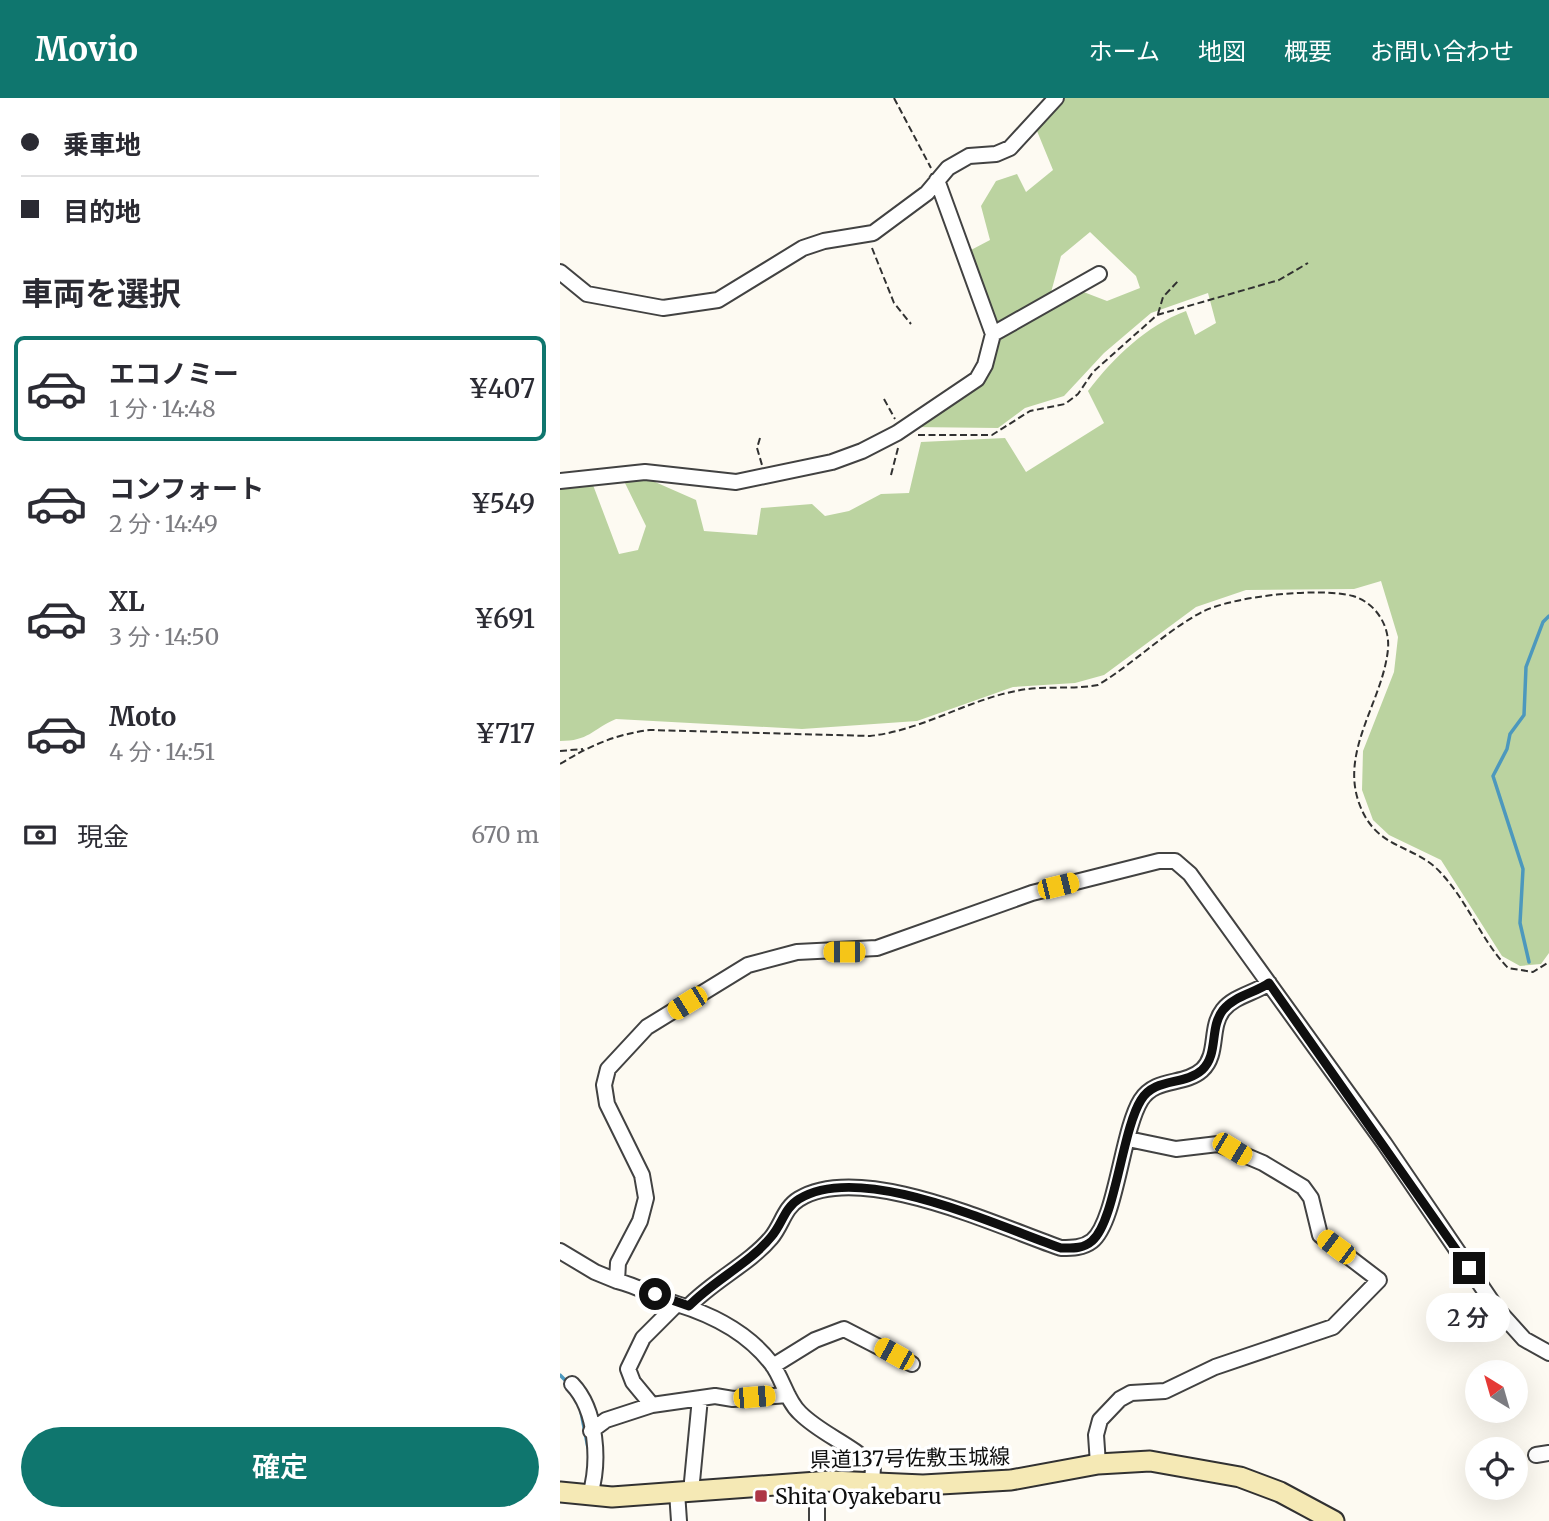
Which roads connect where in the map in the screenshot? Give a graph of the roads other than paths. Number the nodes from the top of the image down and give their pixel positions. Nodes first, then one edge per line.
1 (1056, 98) edge
2 (937, 180) junction
3 (560, 272) edge
4 (1099, 274) dead end
5 (993, 334) junction
6 (560, 481) edge
7 (1269, 983) junction
8 (1128, 1139) junction
9 (560, 1251) edge
10 (617, 1281) junction
11 (683, 1305) junction
12 (1549, 1353) edge
13 (912, 1364) dead end
14 (773, 1366) junction
15 (572, 1384) dead end
16 (788, 1395) junction
17 (699, 1398) junction
18 (652, 1405) junction
19 (591, 1431) junction
20 (1098, 1464) junction
21 (817, 1482) junction
22 (872, 1483) junction
23 (560, 1492) edge
24 (684, 1492) junction
25 (590, 1495) junction
26 (679, 1521) edge
27 (817, 1521) edge
28 (1334, 1521) edge

1 - 2 street
2 - 3 street
2 - 5 street
4 - 5 street
5 - 6 street
7 - 8 street
7 - 10 street
7 - 12 street
8 - 11 street
8 - 20 street
9 - 10 street
10 - 11 street
11 - 14 street
11 - 18 street
13 - 14 street
14 - 16 street
15 - 19 street
16 - 17 street
16 - 22 street
17 - 18 street
17 - 24 street
18 - 19 street
19 - 25 street
20 - 22 main road, 県道137号佐敷玉城線
20 - 28 main road, 県道137号佐敷玉城線
21 - 22 main road, 県道137号佐敷玉城線
21 - 24 main road, 県道137号佐敷玉城線
21 - 27 street
23 - 25 main road, 県道137号佐敷玉城線
24 - 25 main road, 県道137号佐敷玉城線
24 - 26 street

